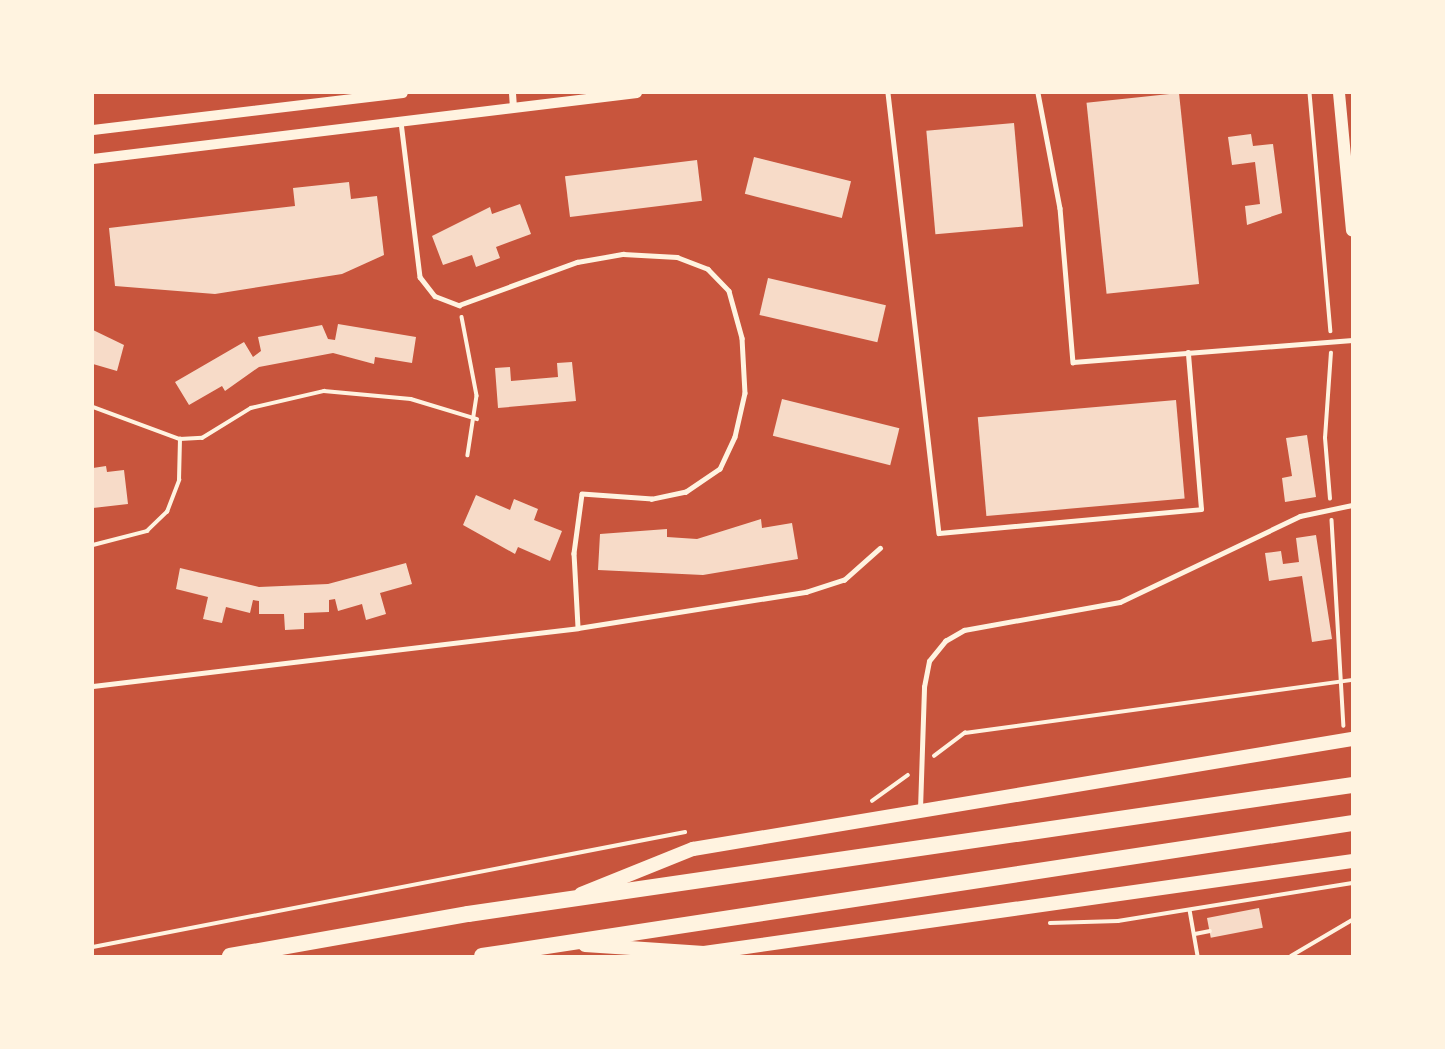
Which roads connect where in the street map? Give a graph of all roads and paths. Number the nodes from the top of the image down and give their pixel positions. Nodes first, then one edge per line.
1 (403, 93) edge
2 (512, 93) edge
3 (637, 93) edge
4 (888, 93) edge
5 (1038, 93) edge
6 (1310, 93) edge
7 (1339, 93) edge
8 (346, 96) edge
9 (513, 107) junction
10 (400, 121) junction
11 (93, 130) edge
12 (93, 159) edge
13 (1352, 230) edge
14 (459, 305) junction
15 (1352, 340) edge
16 (1332, 342) junction
17 (1188, 353) junction
18 (93, 407) edge
19 (477, 419) junction
20 (180, 439) junction
21 (468, 454) dead end
22 (1352, 505) edge
23 (1331, 507) junction
24 (93, 545) edge
25 (880, 548) dead end
26 (578, 628) junction
27 (1345, 680) junction
28 (1352, 680) edge
29 (93, 686) edge
30 (1348, 739) edge
31 (918, 768) junction
32 (1352, 785) edge
33 (859, 803) dead end
34 (920, 810) junction
35 (1352, 823) edge
36 (697, 830) dead end
37 (1352, 861) edge
38 (1352, 883) edge
39 (566, 900) junction
40 (1190, 910) junction
41 (1352, 920) edge
42 (1043, 923) dead end
43 (1210, 931) dead end
44 (1194, 934) junction
45 (563, 943) junction
46 (93, 947) edge
47 (230, 956) edge
48 (482, 956) edge
49 (1198, 956) edge
50 (1292, 956) edge

1 - 8 street
2 - 9 street
3 - 9 street
4 - 17 lane
5 - 17 lane
6 - 16 path
7 - 13 main road
8 - 11 street
9 - 10 street
10 - 12 street
10 - 14 lane
14 - 19 path
14 - 26 lane
15 - 16 lane
16 - 17 lane
16 - 23 path
18 - 20 path
19 - 20 path
19 - 21 path
20 - 24 path
22 - 23 lane
23 - 27 path
23 - 31 lane
25 - 26 lane
26 - 29 lane
27 - 28 path
27 - 30 path
27 - 31 path
30 - 34 main road
31 - 33 path
31 - 34 lane
32 - 39 highway
34 - 39 main road
35 - 45 highway
36 - 46 path
37 - 45 main road
38 - 40 path
39 - 47 highway
40 - 42 path
40 - 44 path
41 - 50 path
43 - 44 path
44 - 49 path
45 - 48 highway

